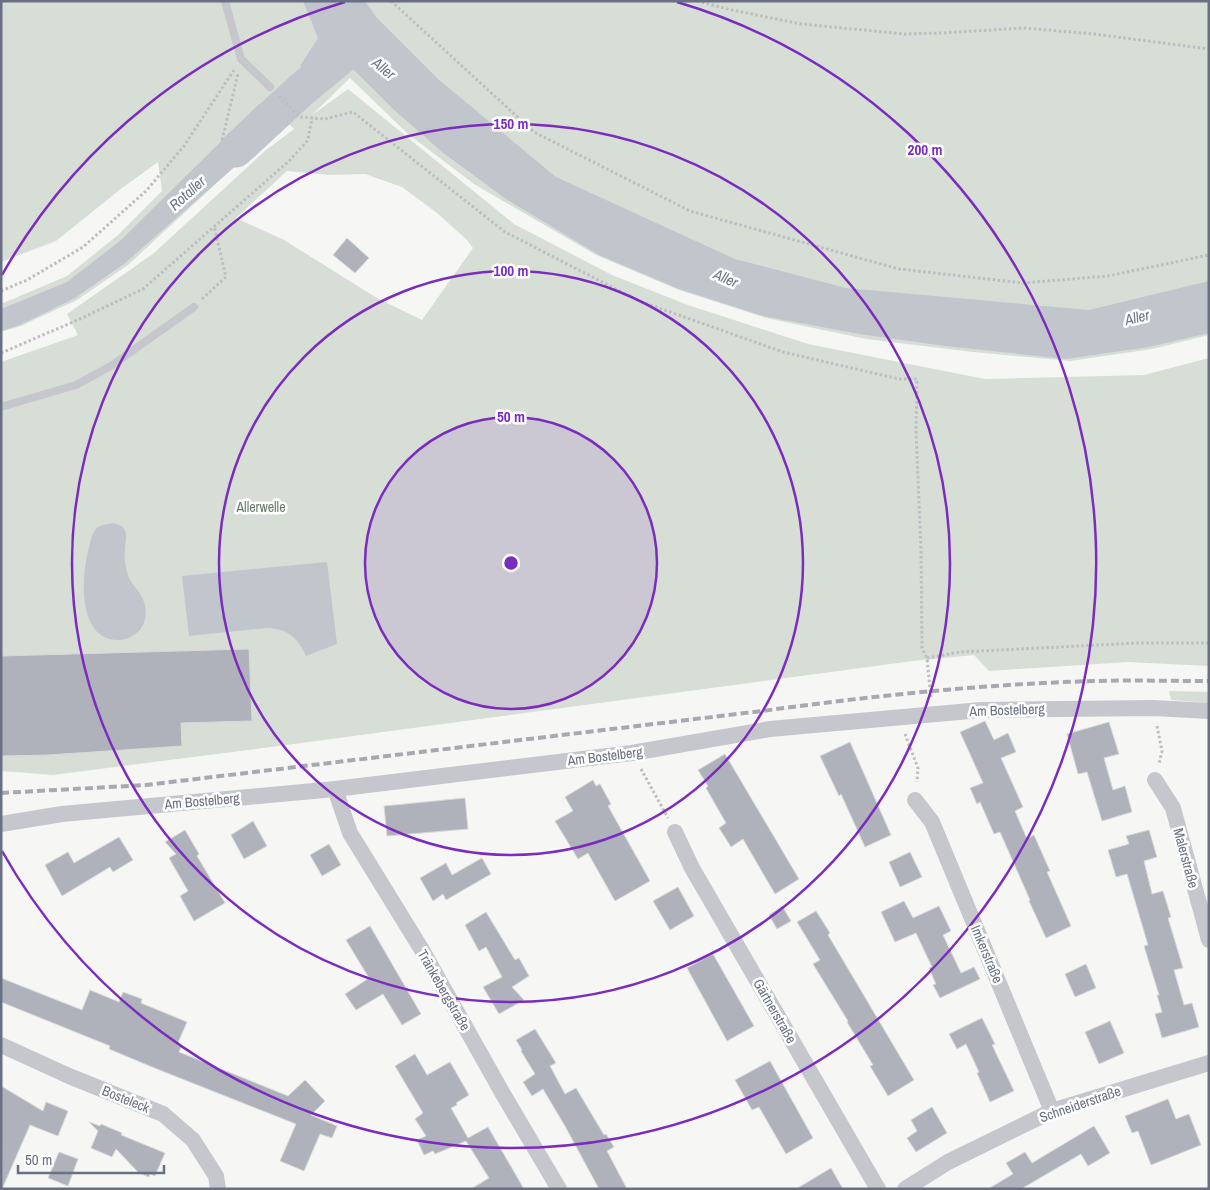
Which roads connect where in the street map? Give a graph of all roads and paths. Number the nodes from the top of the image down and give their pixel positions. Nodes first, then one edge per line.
1 (224, 1) edge
2 (391, 1) edge
3 (696, 1) edge
4 (1209, 49) edge
5 (241, 59) junction
6 (270, 87) joint
7 (312, 118) junction
8 (222, 140) dead end
9 (214, 226) junction
10 (1209, 255) edge
11 (1, 291) edge
12 (194, 307) joint
13 (1, 353) edge
14 (1, 407) edge
15 (1209, 643) edge
16 (927, 658) junction
17 (1153, 708) junction
18 (1209, 712) edge
19 (931, 714) junction
20 (898, 717) junction
21 (632, 753) junction
22 (1155, 780) joint
23 (335, 789) junction
24 (915, 800) joint
25 (1, 824) edge
26 (675, 832) joint
27 (1209, 940) edge
28 (1, 1045) edge
29 (1209, 1064) edge
30 (1052, 1111) junction
31 (218, 1189) edge
32 (559, 1189) edge
33 (878, 1189) edge
34 (905, 1189) edge

1 - 5 lane
2 - 10 path
3 - 4 path
5 - 6 lane
5 - 8 path
5 - 11 path
6 - 7 path
7 - 9 path
7 - 16 path
9 - 12 path
9 - 13 path
12 - 14 lane
15 - 16 path
16 - 19 path
17 - 18 street, Am Bostelberg
17 - 19 street, Am Bostelberg
17 - 22 path
19 - 20 street, Am Bostelberg
20 - 21 street, Am Bostelberg
20 - 24 path
21 - 23 street, Am Bostelberg
21 - 26 path
22 - 27 street, Malerstraße
23 - 25 street, Am Bostelberg
23 - 32 street, Tränkebergstraße
24 - 30 street, Imkerstraße
26 - 33 street, Gärtnerstraße
28 - 31 street, Bosteleck
29 - 30 street, Schneiderstraße
30 - 34 street, Schneiderstraße

